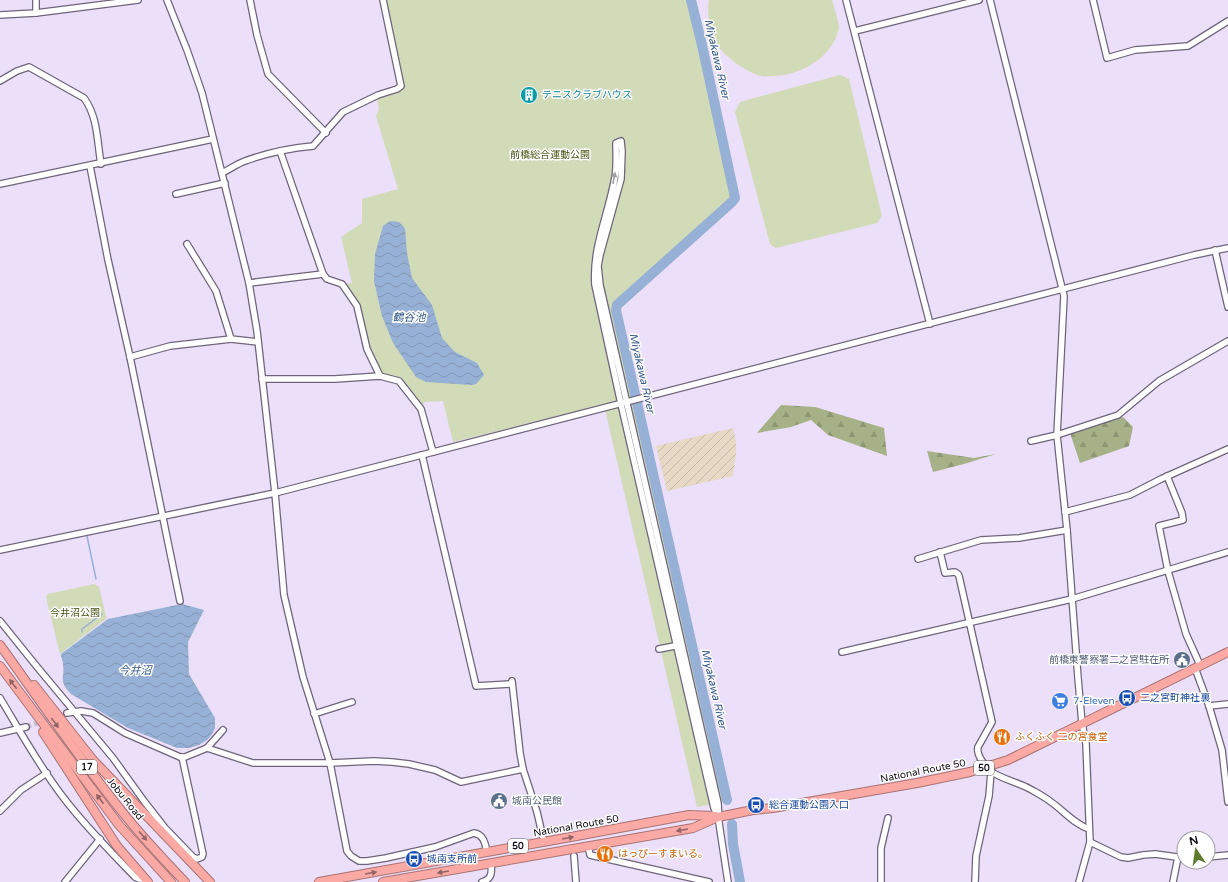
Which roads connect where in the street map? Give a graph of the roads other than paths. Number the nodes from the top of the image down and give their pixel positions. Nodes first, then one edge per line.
1 (36, 0) edge
2 (138, 0) edge
3 (167, 0) edge
4 (250, 0) edge
5 (383, 0) edge
6 (846, 0) edge
7 (979, 0) edge
8 (990, 0) edge
9 (1093, 0) edge
10 (36, 13) junction
11 (0, 15) edge
12 (1228, 21) edge
13 (855, 31) junction
14 (0, 81) edge
15 (326, 133) junction
16 (213, 139) junction
17 (280, 151) junction
18 (101, 164) junction
19 (90, 166) junction
20 (222, 173) junction
21 (225, 183) junction
22 (0, 184) edge
23 (176, 194) dead end
24 (187, 244) dead end
25 (1228, 248) edge
26 (1215, 250) junction
27 (323, 274) junction
28 (249, 282) junction
29 (1063, 290) junction
30 (1228, 306) edge
31 (930, 324) junction
32 (230, 339) junction
33 (1228, 341) edge
34 (258, 342) junction
35 (130, 357) junction
36 (380, 376) junction
37 (262, 379) junction
38 (626, 402) junction
39 (1057, 434) junction
40 (1031, 441) dead end
41 (1228, 449) edge
42 (433, 452) junction
43 (422, 455) junction
44 (1167, 476) junction
45 (275, 493) junction
46 (1065, 512) junction
47 (162, 517) junction
48 (1067, 530) junction
49 (0, 550) edge
50 (940, 552) junction
51 (1228, 552) edge
52 (918, 559) dead end
53 (1168, 571) junction
54 (1072, 599) junction
55 (180, 601) dead end
56 (0, 621) edge
57 (969, 623) junction
58 (0, 645) edge
59 (680, 645) junction
60 (659, 649) dead end
61 (842, 652) dead end
62 (1228, 652) edge
63 (0, 666) edge
64 (15, 666) junction
65 (1197, 667) junction
66 (24, 697) junction
67 (0, 698) edge
68 (352, 702) dead end
69 (1228, 704) edge
70 (1209, 706) junction
71 (75, 712) junction
72 (67, 714) tunnel mouth
73 (314, 714) junction
74 (1082, 723) junction
75 (26, 727) tunnel mouth
76 (18, 729) junction
77 (223, 730) dead end
78 (0, 733) edge
79 (207, 748) junction
80 (182, 757) junction
81 (330, 763) junction
82 (523, 769) junction
83 (989, 770) junction
84 (47, 773) junction
85 (1228, 802) edge
86 (0, 810) edge
87 (718, 817) junction
88 (888, 818) dead end
89 (1089, 829) junction
90 (169, 836) junction
91 (100, 839) junction
92 (544, 842) junction
93 (1090, 842) junction
94 (588, 846) junction
95 (487, 852) junction
96 (574, 856) dead end
97 (1176, 856) edge
98 (1228, 856) edge
99 (1216, 857) edge
100 (187, 858) junction
101 (491, 864) junction
102 (1177, 870) edge
103 (146, 879) edge
104 (65, 882) edge
105 (171, 882) edge
106 (185, 882) edge
107 (202, 882) edge
108 (210, 882) edge
109 (319, 882) edge
110 (383, 882) edge
111 (482, 882) edge
112 (576, 882) edge
113 (709, 882) edge
114 (728, 882) edge
115 (881, 882) edge
116 (975, 882) edge
117 (1079, 882) edge
118 (1173, 882) edge

1 - 10 street
2 - 10 street
3 - 16 street
4 - 15 street
5 - 15 street
6 - 13 street
7 - 13 street
8 - 29 street
9 - 12 street
10 - 11 street
13 - 31 street
14 - 18 street
15 - 17 street
16 - 18 street
16 - 20 street
17 - 20 street
17 - 27 street
18 - 19 street
19 - 22 street
19 - 35 street
20 - 21 street
21 - 23 street
21 - 28 street
24 - 32 street
25 - 26 street
26 - 29 street
26 - 30 street
27 - 28 street
27 - 36 street
28 - 34 street
29 - 31 street
29 - 39 street
31 - 38 street
32 - 34 street
32 - 35 street
33 - 39 street
34 - 37 street
35 - 47 street
36 - 37 street
36 - 42 street
37 - 45 street
38 -> 38 street
38 - 42 street
38 - 59 street
39 - 40 street
39 - 46 street
41 - 44 street
42 - 43 street
43 - 45 street
43 - 82 street
44 - 46 street
44 - 53 street
45 - 47 street
45 - 73 street
46 - 48 street
47 - 49 street
47 - 55 street
48 - 50 street
48 - 54 street
50 - 52 street
50 - 57 street
51 - 53 street
53 - 54 street
53 - 65 street
54 - 57 street
54 - 74 street
56 - 71 street
57 - 61 street
57 - 83 street
58 - 64 highway, Jobu Road / 17
59 - 60 street
59 - 87 street
62 - 65 highway, National Route 50 / 50
66 -> 63 highway, Jobu Road / 17
64 - 90 highway, 17
64 -> 106 highway, Jobu Road / 17
65 - 70 street
65 - 74 highway, National Route 50 / 50
66 - 103 highway, 17
105 -> 66 highway, Jobu Road / 17
67 - 76 street
68 - 73 street
69 - 70 street
70 - 85 street
71 - 72 street
71 - 80 street
71 - 90 street
73 - 81 street
74 - 83 highway, National Route 50 / 50
74 - 89 street
75 - 76 street
76 - 78 street
76 - 84 street
77 - 79 street
79 - 80 street
79 - 81 street
80 - 90 street
81 - 82 street
81 - 95 street
82 - 92 street
83 - 87 highway, National Route 50 / 50
83 - 89 street
83 - 116 street
84 - 86 street
84 - 91 street
92 -> 87 highway, National Route 50 / 50
87 -> 94 highway, National Route 50 / 50
87 - 114 street
88 - 115 street
89 - 93 street
90 - 100 highway, 17
91 - 103 street
91 - 104 street
92 - 95 highway, National Route 50 / 50
93 - 97 street
93 - 117 street
94 - 101 highway, National Route 50 / 50
94 - 113 street
109 -> 95 highway, National Route 50 / 50
96 - 112 street
98 - 99 street
100 - 107 highway
100 - 108 highway, 17
101 -> 110 highway, National Route 50 / 50
101 - 111 street
102 - 118 street

